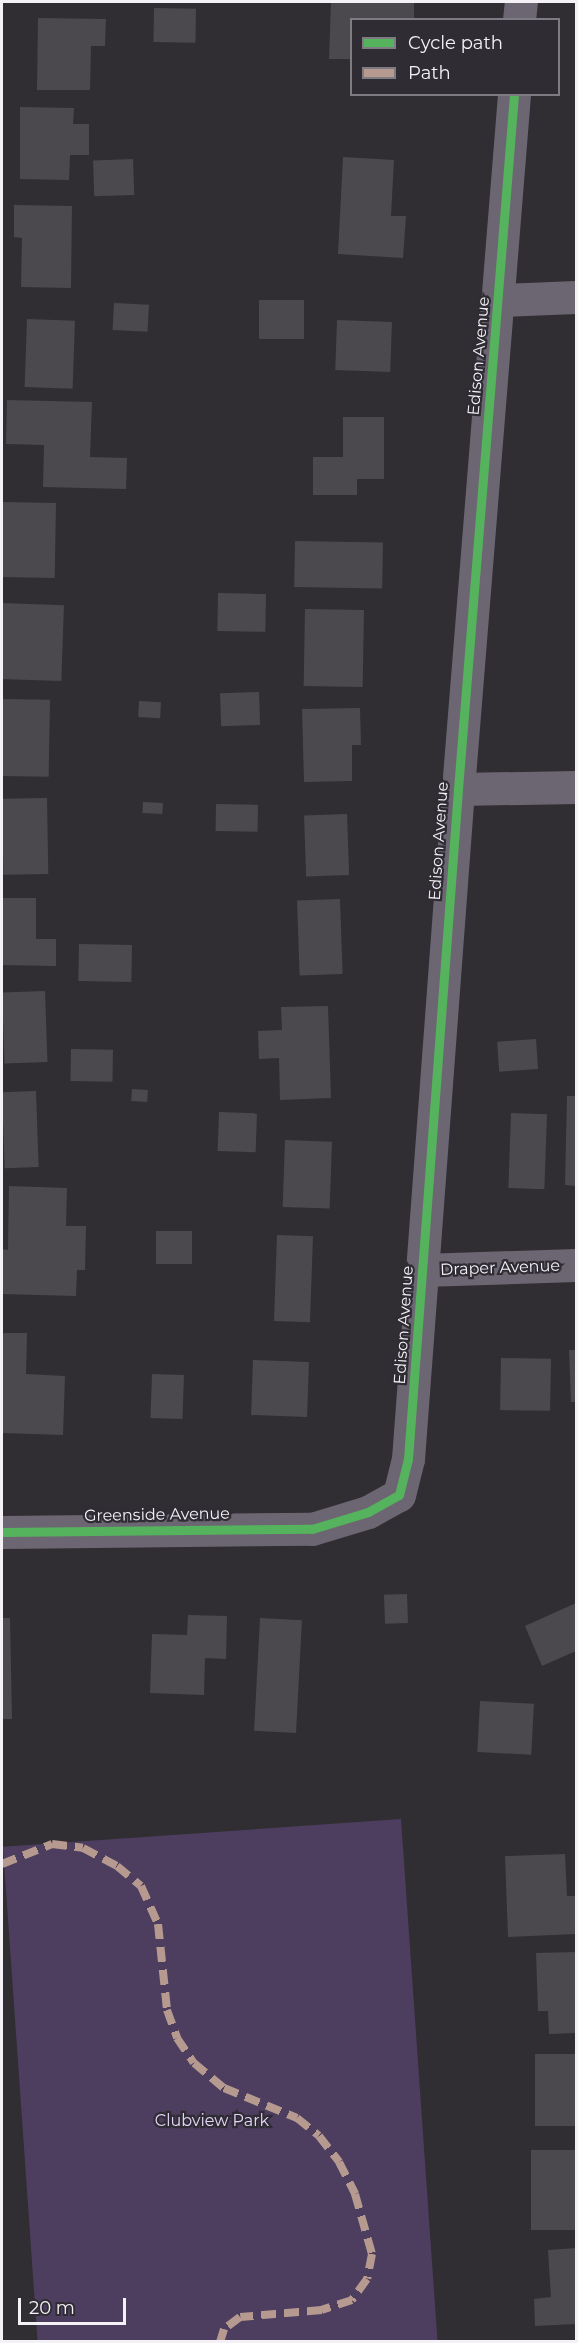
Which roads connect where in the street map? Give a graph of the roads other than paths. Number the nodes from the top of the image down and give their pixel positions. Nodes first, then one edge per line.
1 (521, 2) edge
2 (519, 18) edge
3 (514, 96) edge
4 (576, 297) edge
5 (499, 300) junction
6 (576, 787) edge
7 (458, 789) junction
8 (576, 1265) edge
9 (423, 1270) junction
10 (312, 1529) joint
11 (2, 1532) edge

1 - 2 street
3 - 5 street, Edison Avenue
4 - 5 street
5 - 7 street, Edison Avenue
6 - 7 street
7 - 9 street, Edison Avenue
8 - 9 street, Draper Avenue
9 - 10 street, Edison Avenue
10 - 11 street, Greenside Avenue

